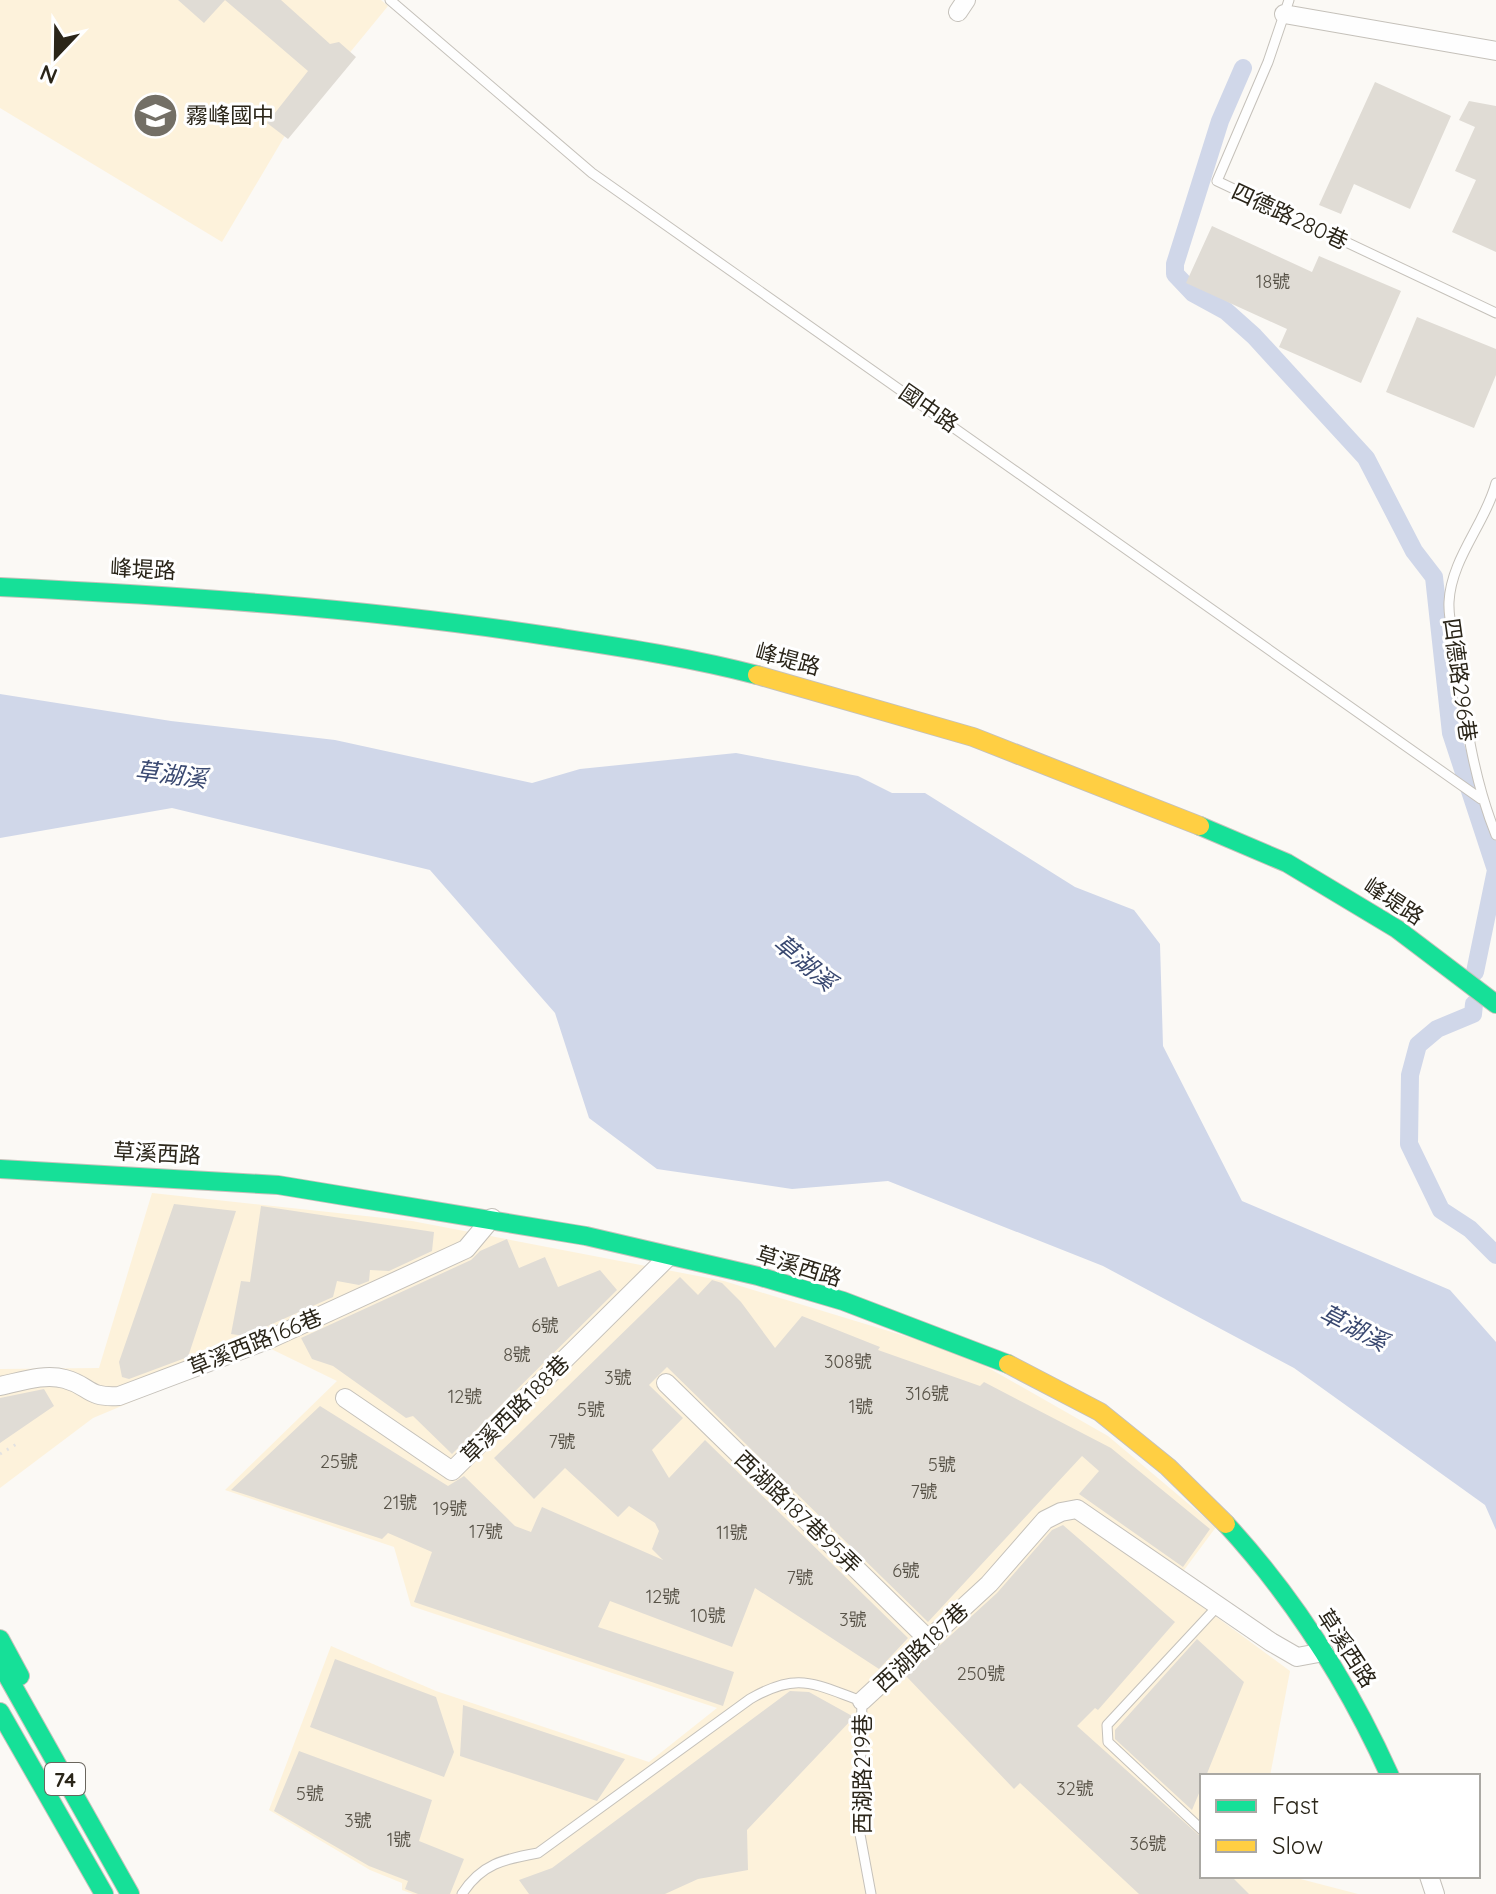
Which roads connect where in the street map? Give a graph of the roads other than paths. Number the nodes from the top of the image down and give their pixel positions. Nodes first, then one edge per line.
1 (390, 0) edge
2 (1286, 7) edge
3 (1496, 51) edge
4 (1496, 313) edge
5 (1496, 483) edge
6 (0, 587) edge
7 (1481, 798) junction
8 (1496, 835) edge
9 (1496, 1004) edge
10 (0, 1169) edge
11 (492, 1218) junction
12 (669, 1256) junction
13 (666, 1383) dead end
14 (0, 1386) edge
15 (345, 1398) dead end
16 (1216, 1608) junction
17 (0, 1639) edge
18 (930, 1641) junction
19 (1324, 1652) junction
20 (0, 1663) edge
21 (862, 1701) junction
22 (0, 1712) edge
23 (0, 1731) edge
24 (1389, 1774) edge
25 (1200, 1828) edge
26 (92, 1894) edge
27 (104, 1894) edge
28 (130, 1894) edge
29 (143, 1894) edge
30 (462, 1894) edge
31 (871, 1894) edge

1 - 7 lane, 國中路
2 - 3 street
2 - 4 lane, 四德路280巷
5 - 7 lane, 四德路296巷
6 - 9 main road, 峰堤路
7 - 8 lane, 四德路296巷
10 - 11 main road, 草溪西路
11 - 12 main road, 草溪西路
11 - 14 street, 草溪西路166巷
12 - 15 street, 草溪西路188巷
12 - 19 main road, 草溪西路
13 - 18 street, 西湖路187巷95弄
16 - 18 street, 西湖路187巷
16 - 19 street, 西湖路187巷
16 - 25 lane
17 - 29 main road
18 - 21 street, 西湖路187巷
19 - 24 main road, 草溪西路
20 - 28 main road, 74
21 - 30 lane, 西湖路187巷
21 - 31 lane, 西湖路219巷
22 - 27 main road, 74
23 - 26 main road

